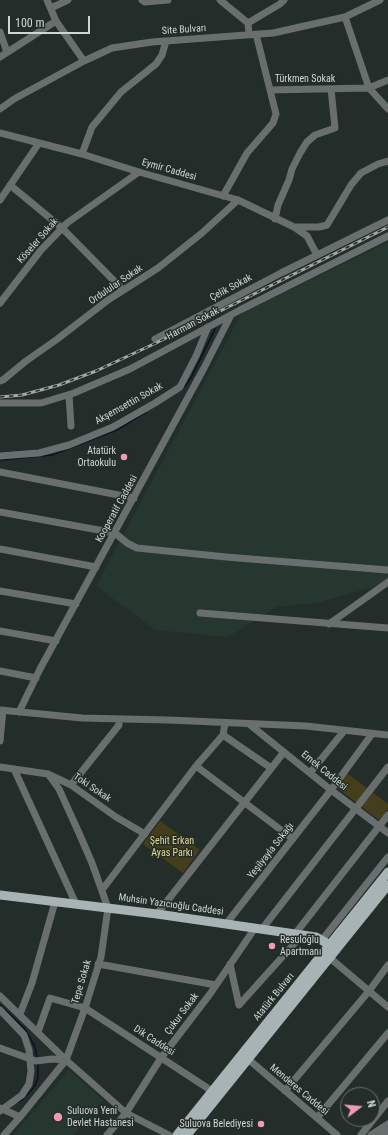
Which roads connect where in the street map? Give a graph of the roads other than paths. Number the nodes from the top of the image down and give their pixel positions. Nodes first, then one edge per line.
1 (47, 0) edge
2 (68, 0) edge
3 (142, 0) edge
4 (168, 0) edge
5 (220, 0) edge
6 (284, 0) edge
7 (380, 0) edge
8 (51, 8) junction
9 (345, 18) junction
10 (56, 21) junction
11 (248, 23) junction
12 (0, 32) edge
13 (253, 34) junction
14 (166, 41) junction
15 (7, 52) junction
16 (0, 57) edge
17 (84, 61) junction
18 (388, 80) edge
19 (369, 88) junction
20 (331, 89) junction
21 (270, 90) junction
22 (0, 109) edge
23 (388, 109) edge
24 (0, 133) edge
25 (39, 143) junction
26 (82, 154) junction
27 (388, 161) edge
28 (139, 172) junction
29 (10, 185) junction
30 (224, 196) junction
31 (0, 200) edge
32 (238, 200) junction
33 (275, 219) junction
34 (388, 220) edge
35 (294, 227) junction
36 (62, 228) junction
37 (388, 236) edge
38 (317, 255) junction
39 (123, 290) junction
40 (0, 303) edge
41 (231, 315) junction
42 (208, 327) junction
43 (155, 339) dead end
44 (0, 381) edge
45 (69, 395) junction
46 (0, 403) edge
47 (70, 426) dead end
48 (0, 456) edge
49 (0, 472) edge
50 (134, 498) junction
51 (0, 512) edge
52 (115, 533) junction
53 (0, 549) edge
54 (96, 567) junction
55 (388, 570) edge
56 (388, 582) edge
57 (0, 591) edge
58 (76, 604) junction
59 (200, 613) dead end
60 (329, 624) junction
61 (388, 628) edge
62 (0, 631) edge
63 (56, 641) junction
64 (0, 671) edge
65 (36, 678) junction
66 (2, 710) edge
67 (19, 712) junction
68 (119, 719) junction
69 (225, 723) junction
70 (249, 724) junction
71 (344, 731) junction
72 (372, 734) junction
73 (223, 735) junction
74 (388, 735) edge
75 (0, 741) edge
76 (284, 752) junction
77 (196, 766) junction
78 (0, 767) edge
79 (388, 767) edge
80 (14, 768) junction
81 (272, 768) junction
82 (310, 773) junction
83 (48, 774) junction
84 (71, 785) junction
85 (331, 790) junction
86 (244, 803) junction
87 (355, 808) junction
88 (388, 815) edge
89 (380, 826) junction
90 (388, 833) edge
91 (145, 834) junction
92 (293, 839) junction
93 (388, 857) edge
94 (388, 872) edge
95 (388, 885) edge
96 (102, 890) junction
97 (0, 896) edge
98 (55, 902) junction
99 (76, 904) junction
100 (108, 908) junction
101 (157, 914) junction
102 (226, 924) junction
103 (258, 928) junction
104 (299, 934) junction
105 (329, 945) junction
106 (330, 958) junction
107 (98, 964) junction
108 (230, 964) junction
109 (388, 965) edge
110 (216, 985) junction
111 (369, 991) junction
112 (0, 996) edge
113 (388, 1007) edge
114 (85, 1008) junction
115 (0, 1010) edge
116 (20, 1014) junction
117 (38, 1032) junction
118 (388, 1034) edge
119 (0, 1048) edge
120 (162, 1058) junction
121 (248, 1059) junction
122 (29, 1060) junction
123 (66, 1060) junction
124 (212, 1091) junction
125 (285, 1091) junction
126 (388, 1101) edge
127 (1, 1109) edge
128 (126, 1113) junction
129 (20, 1117) junction
130 (317, 1118) junction
131 (116, 1124) junction
132 (388, 1124) edge
133 (388, 1131) edge
134 (4, 1135) edge
135 (107, 1135) edge
136 (113, 1135) edge
137 (168, 1135) edge
138 (177, 1135) edge
139 (187, 1135) edge
140 (337, 1135) edge
141 (361, 1135) edge
142 (371, 1135) edge
143 (382, 1135) edge

1 - 8 street
2 - 8 street
3 - 4 street
5 - 11 street
6 - 11 street
7 - 9 street, Site Bulvarı
8 - 10 street
9 - 13 street, Site Bulvarı
9 - 19 street
10 - 15 street
10 - 17 street
11 - 13 street, Türkmen Sokak
12 - 15 street
13 - 14 street, Site Bulvarı
13 - 21 street, Türkmen Sokak
14 - 17 street, Site Bulvarı
14 - 26 street
15 - 16 street
17 - 22 street, Site Bulvarı
18 - 19 street
19 - 20 street, Türkmen Sokak
19 - 23 street
20 - 21 street, Türkmen Sokak
20 - 33 street
21 - 30 street
24 - 25 street, Eymir Caddesi
25 - 26 street, Eymir Caddesi
25 - 29 street
26 - 28 street, Eymir Caddesi
27 - 35 street
28 - 30 street, Eymir Caddesi
28 - 36 street, Köseler Sokak
29 - 31 street
29 - 36 street
30 - 32 street, Eymir Caddesi
32 - 33 street, Eymir Caddesi
32 - 39 street, Ordulular Sokak
33 - 35 street, Eymir Caddesi
34 - 38 street, Çelik Sokak
35 - 38 street, Eymir Caddesi
36 - 39 street
36 - 40 street, Köseler Sokak
37 - 41 street, Harman Sokak
38 - 43 street, Çelik Sokak
39 - 44 street, Ordulular Sokak
41 - 42 street, Harman Sokak
41 - 50 street, Kooperatif Caddesi
42 - 45 street, Harman Sokak
42 - 48 street, Akşemsettin Sokak
45 - 46 street, Harman Sokak
45 - 47 street
49 - 50 street
50 - 52 street, Kooperatif Caddesi
51 - 52 street
52 - 54 street, Kooperatif Caddesi
52 - 55 street
53 - 54 street
54 - 58 street, Kooperatif Caddesi
56 - 60 street
57 - 58 street
58 - 63 street, Kooperatif Caddesi
59 - 60 street
60 - 61 street
62 - 63 street
63 - 65 street, Kooperatif Caddesi
64 - 65 street
65 - 67 street, Kooperatif Caddesi
66 - 67 street
66 - 75 street
67 - 68 street
68 - 69 street
68 - 84 street
69 - 70 street
69 - 73 street
70 - 71 street
70 - 76 street, Emek Caddesi
71 - 72 street
71 - 82 street
72 - 74 street
72 - 85 street, Yeşilyayla Sokağı
73 - 77 street
73 - 81 street
76 - 81 street
76 - 82 street, Emek Caddesi
77 - 86 street
77 - 91 street
78 - 80 street, Toki Sokak
79 - 87 street, Çukur Sokak
80 - 83 street, Toki Sokak
80 - 99 street
81 - 86 street
82 - 85 street, Emek Caddesi
83 - 84 street, Toki Sokak
83 - 96 street
84 - 91 street, Toki Sokak
85 - 87 street, Emek Caddesi
85 - 92 street, Yeşilyayla Sokağı
86 - 92 street
86 - 101 street
87 - 89 street, Emek Caddesi
87 - 103 street, Çukur Sokak
88 - 89 street
89 - 90 street, Emek Caddesi
89 - 104 street
91 - 96 street
92 - 102 street, Yeşilyayla Sokağı
93 - 105 street
94 - 105 main road, Atatürk Bulvarı
95 - 105 main road, Atatürk Bulvarı
96 - 100 street
97 - 98 main road, Muhsin Yazıcıoğlu Caddesi
98 - 99 main road, Muhsin Yazıcıoğlu Caddesi
98 - 116 street
99 - 100 main road, Muhsin Yazıcıoğlu Caddesi
100 - 101 main road, Muhsin Yazıcıoğlu Caddesi
100 - 107 street, Tepe Sokak
101 - 102 main road, Muhsin Yazıcıoğlu Caddesi
102 - 103 main road, Muhsin Yazıcıoğlu Caddesi
103 - 104 main road, Muhsin Yazıcıoğlu Caddesi
103 - 108 street, Çukur Sokak
104 - 105 main road, Muhsin Yazıcıoğlu Caddesi
104 - 108 street
105 - 106 main road, Atatürk Bulvarı
105 - 124 main road, Atatürk Bulvarı
106 - 111 street
106 - 121 main road, Atatürk Bulvarı
107 - 110 street
107 - 114 street, Tepe Sokak
108 - 110 street, Çukur Sokak
109 - 111 street
110 - 120 street, Çukur Sokak
111 - 113 street
111 - 125 street
112 - 116 street
114 - 117 street, Dik Caddesi
114 - 120 street, Dik Caddesi
114 - 123 street, Tepe Sokak
115 - 122 street
116 - 117 street
117 - 123 street
118 - 130 street
119 - 122 street
120 - 124 street, Dik Caddesi
120 - 128 street, Çukur Sokak
121 - 125 street, Menderes Caddesi
121 - 139 main road, Atatürk Bulvarı
122 - 123 street
122 - 127 street
123 - 128 street
123 - 129 street, Tepe Sokak
124 - 138 main road, Atatürk Bulvarı
125 - 130 street, Menderes Caddesi
126 - 141 street
127 - 129 street
128 - 131 street, Çukur Sokak
128 - 137 street
129 - 134 street, Tepe Sokak
130 - 140 street, Menderes Caddesi
131 - 135 street, Çukur Sokak
131 - 136 street
132 - 142 street
133 - 143 street

